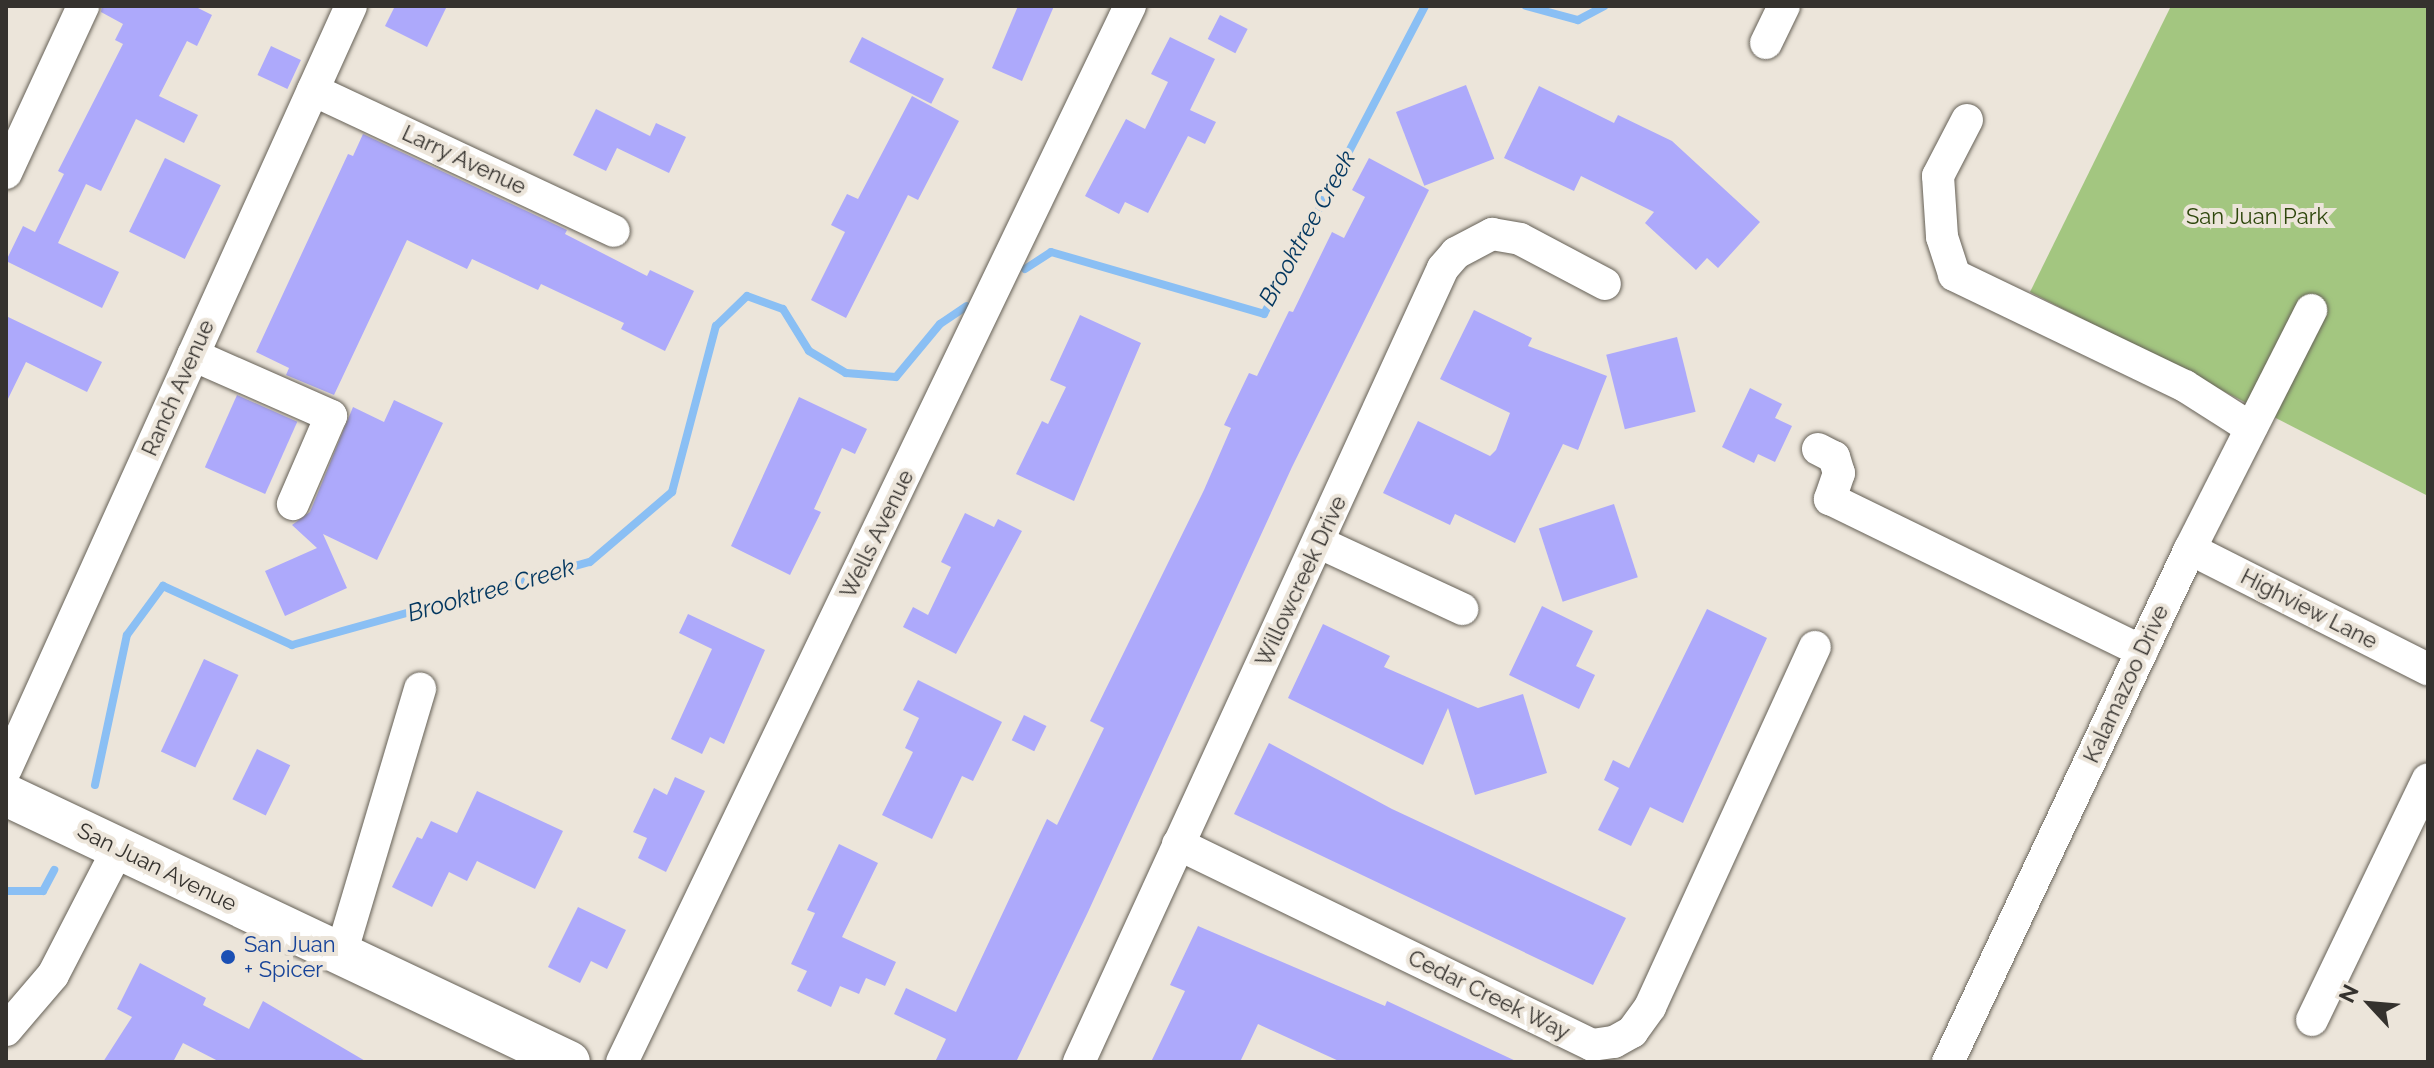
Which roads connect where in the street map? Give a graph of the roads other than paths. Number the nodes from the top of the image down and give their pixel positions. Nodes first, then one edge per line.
1 (83, 6) edge
2 (351, 6) edge
3 (1130, 6) edge
4 (1784, 6) edge
5 (1766, 43) dead end
6 (313, 90) junction
7 (1967, 120) dead end
8 (6, 173) edge
9 (614, 231) dead end
10 (1605, 284) dead end
11 (2311, 310) dead end
12 (193, 355) junction
13 (2251, 428) junction
14 (1818, 449) dead end
15 (293, 504) dead end
16 (1320, 543) junction
17 (2190, 549) junction
18 (1462, 609) dead end
19 (1815, 647) dead end
20 (2142, 651) junction
21 (2428, 669) edge
22 (420, 689) dead end
23 (6, 769) edge
24 (2428, 779) edge
25 (6, 795) edge
26 (1178, 844) junction
27 (118, 849) junction
28 (341, 954) junction
29 (2312, 1020) dead end
30 (6, 1030) edge
31 (569, 1062) edge
32 (622, 1062) edge
33 (1079, 1062) edge
34 (1948, 1062) edge

1 - 8 street
2 - 6 street, Ranch Avenue
3 - 32 street, Wells Avenue
4 - 5 street
6 - 9 street, Larry Avenue
6 - 12 street, Ranch Avenue
7 - 13 street
10 - 16 street, Willowcreek Drive
11 - 13 street, Kalamazoo Drive
12 - 15 street
12 - 23 street, Ranch Avenue
13 - 17 street, Kalamazoo Drive
14 - 20 street
16 - 18 street
16 - 26 street, Willowcreek Drive
17 - 20 street, Kalamazoo Drive
17 - 21 street, Highview Lane
19 - 26 street, Cedar Creek Way
20 - 34 street, Kalamazoo Drive
22 - 28 street
24 - 29 street
25 - 27 main road, San Juan Avenue
26 - 33 street, Willowcreek Drive
27 - 28 main road, San Juan Avenue
27 - 30 street
28 - 31 main road, San Juan Avenue

